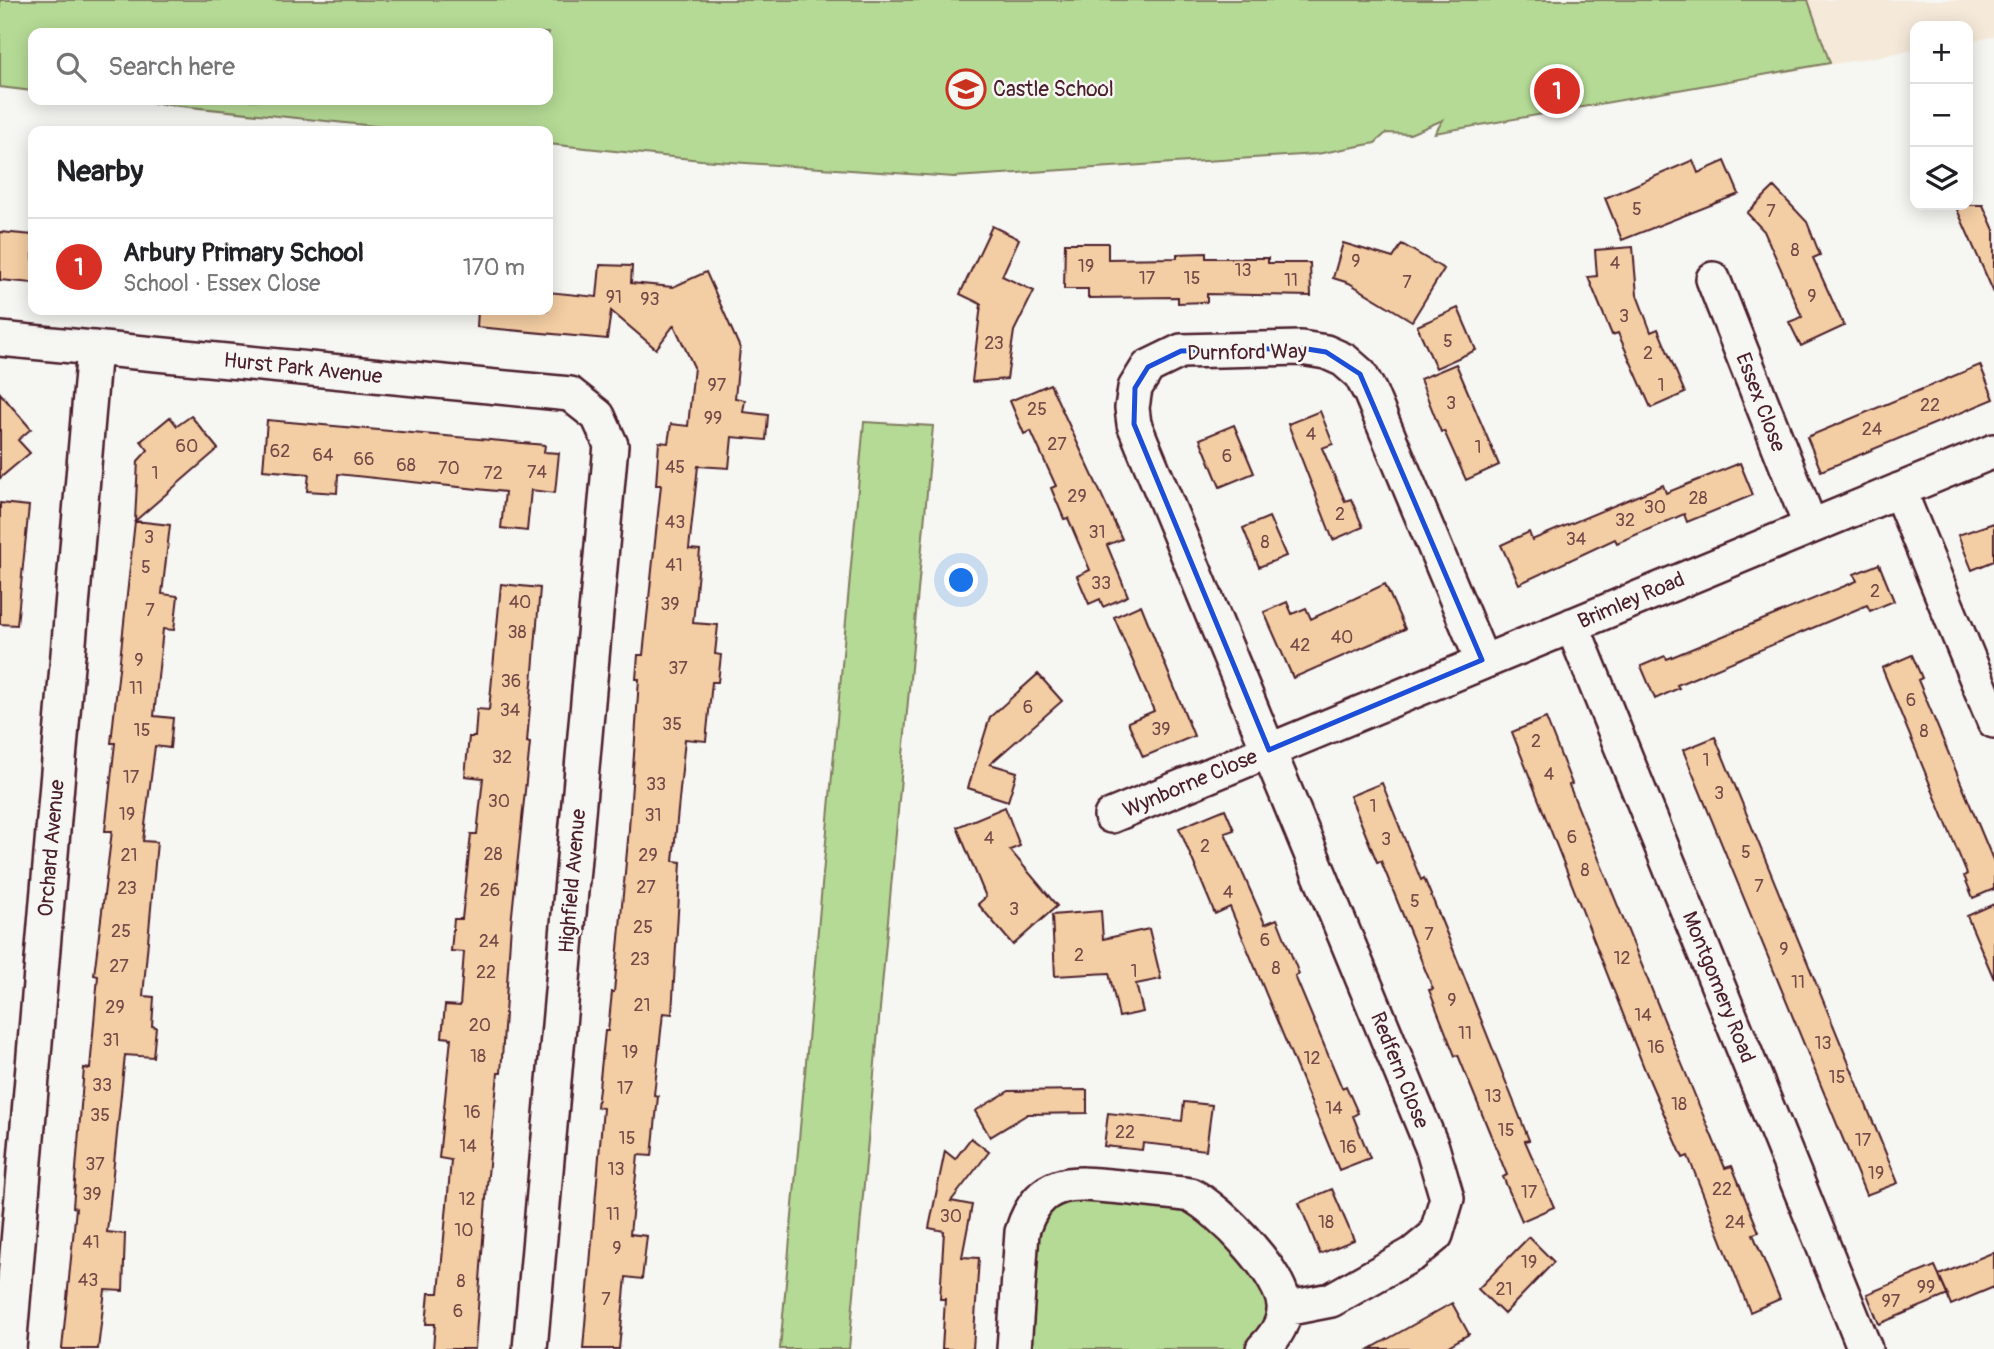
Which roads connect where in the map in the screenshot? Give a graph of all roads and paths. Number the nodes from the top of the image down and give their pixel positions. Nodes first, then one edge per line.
1 (1713, 279) dead end
2 (0, 339) edge
3 (94, 348) junction
4 (598, 416) joint
5 (1994, 451) edge
6 (1899, 490) junction
7 (1810, 526) junction
8 (1572, 625) junction
9 (1482, 660) junction
10 (1994, 721) edge
11 (1269, 750) junction
12 (1111, 816) dead end
13 (1285, 1309) junction
14 (9, 1349) edge
15 (530, 1349) edge
16 (1014, 1349) edge
17 (1263, 1349) edge
18 (1865, 1349) edge

1 - 7 street, Essex Close
2 - 3 street, Hurst Park Avenue
3 - 4 street, Hurst Park Avenue
3 - 14 street, Orchard Avenue
4 - 15 street, Highfield Avenue
5 - 6 street, Brimley Road
6 - 7 street, Brimley Road
6 - 10 street
7 - 8 street, Brimley Road
8 - 9 street, Brimley Road
8 - 18 street, Montgomery Road
9 - 11 street, Brimley Road
9 - 11 street, Durnford Way
11 - 12 street, Wynborne Close
11 - 13 street, Redfern Close
13 - 16 street
13 - 17 street

